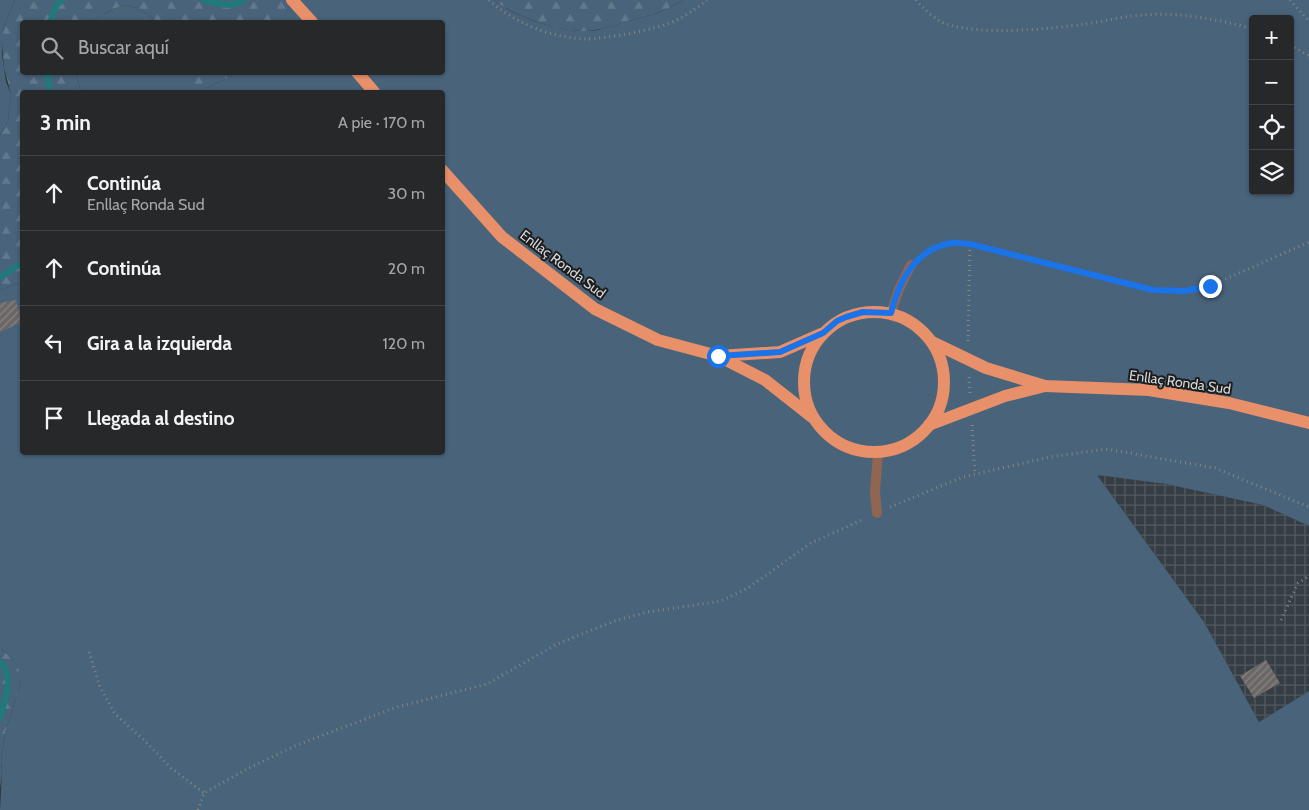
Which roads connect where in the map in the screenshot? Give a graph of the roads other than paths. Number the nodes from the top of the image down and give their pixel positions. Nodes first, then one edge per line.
1 (292, 0) edge
2 (310, 20) edge
3 (360, 75) edge
4 (372, 90) edge
5 (445, 173) edge
6 (911, 265) road end
7 (891, 313) junction
8 (823, 333) junction
9 (932, 342) junction
10 (718, 356) junction
11 (1045, 386) junction
12 (812, 417) junction
13 (1309, 422) edge
14 (929, 425) junction
15 (878, 452) junction
16 (877, 513) road end

1 - 2 main road
3 - 4 main road
5 - 10 main road, Enllaç Ronda Sud
6 - 7 street
7 - 8 main road
7 - 9 main road
8 - 10 main road, Enllaç Ronda Sud
8 - 12 main road
9 - 11 main road, Enllaç Ronda Sud
9 - 14 main road
10 - 12 main road, Enllaç Ronda Sud
11 - 13 main road, Enllaç Ronda Sud
11 - 14 main road, Enllaç Ronda Sud
12 - 15 main road
14 - 15 main road
15 - 16 street

